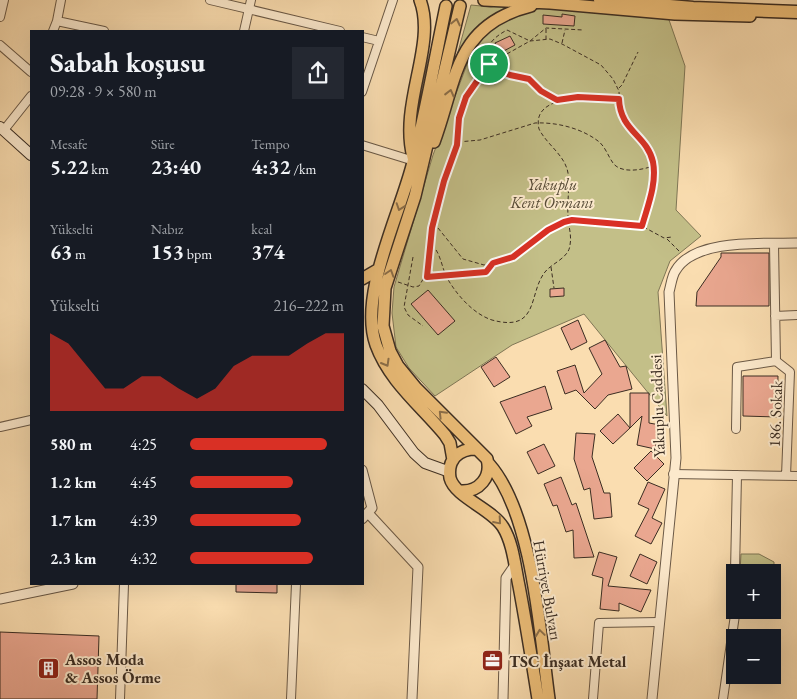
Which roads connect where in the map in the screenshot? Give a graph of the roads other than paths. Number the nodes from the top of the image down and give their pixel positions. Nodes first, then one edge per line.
1 (4, 0) edge
2 (61, 0) edge
3 (210, 0) edge
4 (251, 0) edge
5 (394, 0) edge
6 (420, 0) edge
7 (484, 0) edge
8 (600, 0) edge
9 (550, 3) junction
10 (446, 6) dead end
11 (460, 6) dead end
12 (249, 9) junction
13 (797, 14) edge
14 (0, 17) edge
15 (56, 21) junction
16 (53, 30) edge
17 (99, 30) edge
18 (244, 30) edge
19 (336, 30) edge
20 (364, 37) edge
21 (379, 41) junction
22 (0, 45) edge
23 (30, 71) edge
24 (364, 86) edge
25 (30, 97) edge
26 (2, 128) edge
27 (364, 146) edge
28 (30, 154) edge
29 (414, 161) junction
30 (421, 171) junction
31 (774, 244) junction
32 (797, 244) edge
33 (379, 269) junction
34 (364, 278) edge
35 (797, 315) edge
36 (775, 316) junction
37 (776, 361) junction
38 (364, 392) edge
39 (30, 420) edge
40 (0, 427) edge
41 (736, 429) dead end
42 (476, 449) junction
43 (452, 460) junction
44 (488, 464) junction
45 (450, 472) junction
46 (673, 474) junction
47 (737, 475) junction
48 (786, 476) junction
49 (797, 476) edge
50 (364, 478) edge
51 (461, 491) junction
52 (365, 516) edge
53 (735, 564) edge
54 (515, 565) junction
55 (68, 585) edge
56 (124, 585) edge
57 (296, 585) edge
58 (0, 599) edge
59 (734, 619) edge
60 (658, 622) junction
61 (120, 699) edge
62 (290, 699) edge
63 (412, 699) edge
64 (503, 699) edge
65 (538, 699) edge
66 (549, 699) edge
67 (593, 699) edge
68 (652, 699) edge
69 (723, 699) edge

1 - 14 street
2 - 15 street
3 - 12 street
4 - 12 street
5 - 21 street
6 - 29 main road
7 - 9 main road
8 - 13 highway
9 - 13 main road
30 -> 9 main road
10 - 29 main road
30 -> 11 main road
12 - 18 street
12 - 19 street
15 - 16 street
15 - 17 street
20 - 21 street
21 - 24 street
22 - 23 street
25 - 26 street
26 - 28 main road
27 - 29 street
29 -> 33 main road
42 -> 30 main road
31 - 32 street
31 - 36 street, 186. Sokak
31 - 46 street, Yakuplu Caddesi
33 - 34 main road
33 -> 43 main road
35 - 36 street
36 - 37 street, 186. Sokak
37 - 41 street, 186. Sokak
37 - 48 street, 186. Sokak
38 - 45 main road
39 - 40 street
42 - 43 main road
42 - 44 main road
43 - 45 main road
44 - 51 main road
66 -> 44 main road, Hürriyet Bulvarı
45 - 51 main road
46 - 47 street
46 - 60 street, Yakuplu Caddesi
47 - 48 street
47 - 53 street
48 - 49 street
50 - 52 street
51 -> 54 main road, Hürriyet Bulvarı
52 - 63 street
54 - 64 street
54 - 65 main road, Hürriyet Bulvarı
55 - 58 street
56 - 61 street
57 - 62 street
59 - 69 street
60 - 67 street
60 - 68 street, Yakuplu Caddesi

